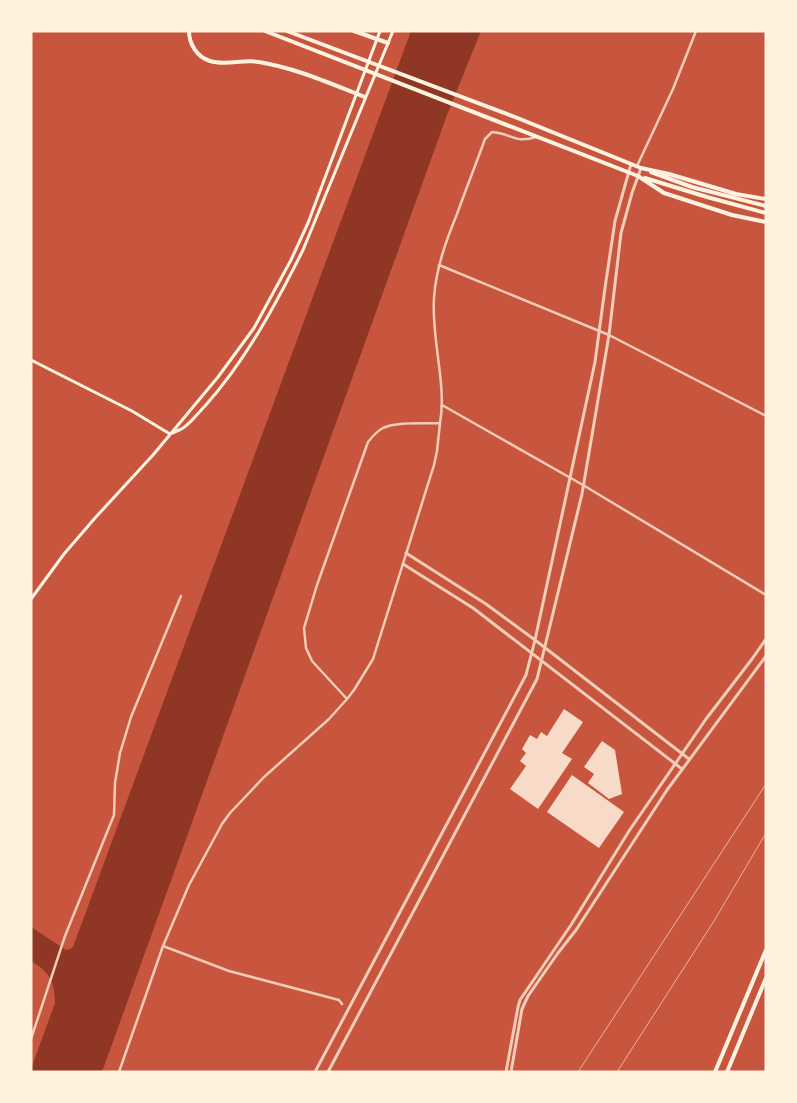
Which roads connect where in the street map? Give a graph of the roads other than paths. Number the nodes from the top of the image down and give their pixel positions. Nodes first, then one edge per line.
1 (265, 31) edge
2 (288, 31) edge
3 (354, 31) edge
4 (380, 31) edge
5 (393, 31) edge
6 (696, 31) edge
7 (190, 32) edge
8 (377, 39) junction
9 (388, 43) junction
10 (357, 94) junction
11 (366, 97) junction
12 (538, 137) junction
13 (631, 164) junction
14 (639, 167) junction
15 (629, 172) junction
16 (638, 176) junction
17 (766, 199) edge
18 (766, 206) edge
19 (766, 213) edge
20 (766, 222) edge
21 (439, 265) junction
22 (599, 331) junction
23 (609, 335) junction
24 (31, 360) edge
25 (442, 405) junction
26 (766, 416) edge
27 (440, 423) junction
28 (170, 434) junction
29 (570, 478) junction
30 (583, 485) junction
31 (406, 553) junction
32 (403, 564) junction
33 (766, 595) edge
34 (181, 596) dead end
35 (31, 599) edge
36 (766, 639) edge
37 (535, 640) junction
38 (545, 647) junction
39 (532, 653) junction
40 (766, 656) edge
41 (542, 660) junction
42 (346, 699) junction
43 (682, 754) junction
44 (689, 759) junction
45 (675, 764) junction
46 (682, 769) junction
47 (163, 946) junction
48 (766, 950) edge
49 (766, 978) edge
50 (342, 1004) dead end
51 (31, 1038) edge
52 (119, 1072) edge
53 (315, 1072) edge
54 (328, 1072) edge
55 (506, 1072) edge
56 (511, 1072) edge
57 (715, 1072) edge
58 (727, 1072) edge

1 - 12 main road
2 - 13 main road
3 - 8 main road
4 - 8 main road
5 - 9 main road
6 - 14 street
7 - 10 main road
8 - 9 main road
8 - 10 main road
9 - 11 main road
10 - 11 main road
10 - 28 main road
11 - 28 main road
12 - 15 main road
12 - 21 street
13 - 14 main road
13 - 15 street
14 - 16 street
14 - 17 main road
14 - 18 main road
15 - 16 main road
15 - 22 street
16 - 19 main road
16 - 20 main road
16 - 23 street
21 - 22 street
21 - 25 street
22 - 23 street
22 - 29 street
23 - 26 street
23 - 30 street
24 - 28 main road
25 - 27 street
25 - 29 street
27 - 31 street
27 - 42 street
28 - 35 main road
29 - 30 street
29 - 37 street
30 - 33 street
30 - 38 street
31 - 32 street
31 - 37 street
32 - 39 street
32 - 42 street
34 - 51 street
36 - 43 street
37 - 38 street
37 - 39 street
38 - 41 street
38 - 43 street
39 - 41 street
39 - 53 street
40 - 44 street
41 - 45 street
41 - 54 street
42 - 47 street
43 - 44 street
43 - 45 street
44 - 46 street
45 - 46 street
45 - 55 street
46 - 56 street
47 - 50 street
47 - 52 street
48 - 57 main road
49 - 58 main road

